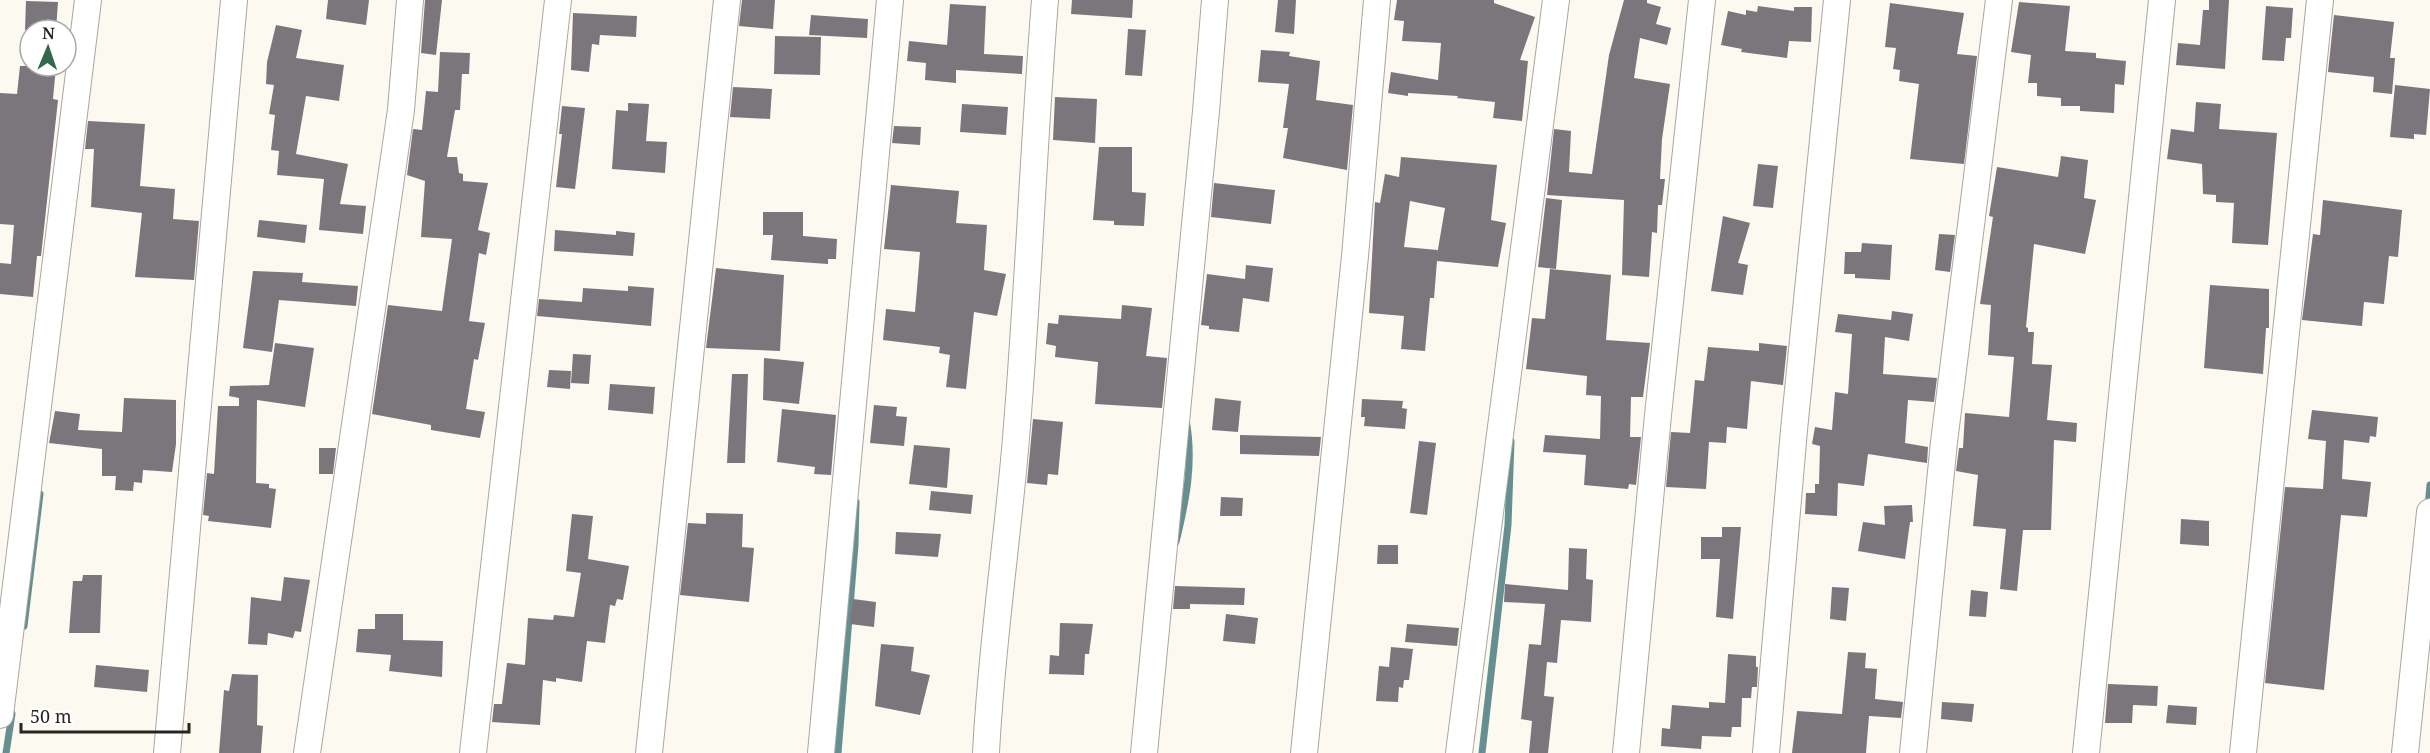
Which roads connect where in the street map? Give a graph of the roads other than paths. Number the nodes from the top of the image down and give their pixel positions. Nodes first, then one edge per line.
1 (88, 0) edge
2 (234, 0) edge
3 (410, 0) edge
4 (558, 0) edge
5 (727, 0) edge
6 (890, 0) edge
7 (1045, 0) edge
8 (1215, 0) edge
9 (1377, 0) edge
10 (1556, 0) edge
11 (1702, 0) edge
12 (1837, 0) edge
13 (1999, 0) edge
14 (2162, 0) edge
15 (2320, 0) edge
16 (2430, 512) edge
17 (0, 715) edge
18 (167, 753) edge
19 (307, 753) edge
20 (472, 753) edge
21 (649, 753) edge
22 (821, 753) edge
23 (986, 753) edge
24 (1143, 753) edge
25 (1304, 753) edge
26 (1459, 753) edge
27 (1626, 753) edge
28 (1766, 753) edge
29 (1913, 753) edge
30 (2086, 753) edge
31 (2243, 753) edge
32 (2405, 753) edge

1 - 17 street
2 - 18 street
3 - 19 street
4 - 20 street
5 - 21 street
6 - 22 street
7 - 23 street
8 - 24 street
9 - 25 street
10 - 26 street
11 - 27 street
12 - 28 street
13 - 29 street
14 - 30 street
15 - 31 street
16 - 32 street

